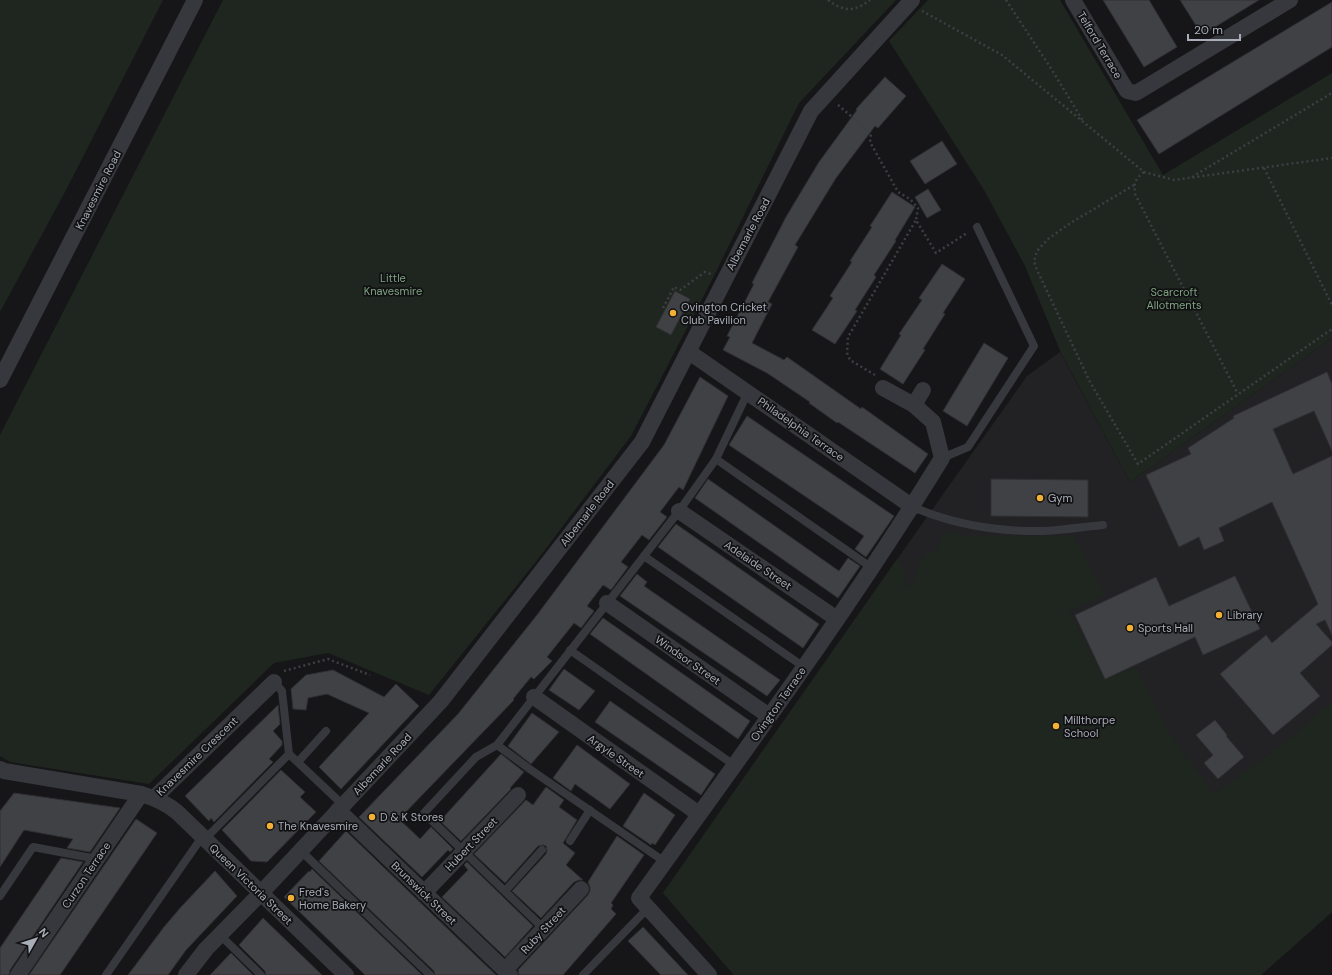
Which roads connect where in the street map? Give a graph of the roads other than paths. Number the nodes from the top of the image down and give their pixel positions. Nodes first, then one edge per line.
1 (195, 0) edge
2 (1073, 0) edge
3 (1290, 0) edge
4 (910, 2) edge
5 (977, 227) road end
6 (689, 352) junction
7 (0, 380) edge
8 (883, 388) road end
9 (923, 390) dead end
10 (748, 392) junction
11 (914, 405) junction
12 (942, 458) junction
13 (716, 459) junction
14 (913, 507) junction
15 (679, 511) junction
16 (1102, 525) dead end
17 (644, 556) junction
18 (872, 568) junction
19 (607, 603) junction
20 (838, 619) junction
21 (570, 650) junction
22 (804, 667) junction
23 (274, 682) joint
24 (534, 697) junction
25 (769, 716) junction
26 (326, 731) dead end
27 (497, 745) junction
28 (289, 754) junction
29 (298, 762) junction
30 (734, 765) junction
31 (1, 772) edge
32 (518, 795) dead end
33 (147, 796) junction
34 (341, 808) junction
35 (590, 810) junction
36 (699, 814) junction
37 (203, 838) junction
38 (570, 841) dead end
39 (300, 850) junction
40 (542, 850) dead end
41 (464, 851) junction
42 (97, 859) junction
43 (665, 862) junction
44 (580, 889) dead end
45 (504, 891) junction
46 (261, 893) junction
47 (424, 893) junction
48 (0, 896) edge
49 (644, 903) junction
50 (544, 929) junction
51 (220, 935) junction
52 (508, 973) edge
53 (18, 975) edge
54 (106, 975) edge
55 (186, 975) edge
56 (261, 975) edge
57 (346, 975) edge
58 (430, 975) edge
59 (583, 975) edge
60 (709, 975) edge

1 - 7 street, Knavesmire Road
2 - 3 street, Telford Terrace
4 - 6 street, Albemarle Road
5 - 12 lane
6 - 10 street, Philadelphia Terrace
6 - 34 street, Albemarle Road
8 - 11 street
9 - 11 street
10 - 13 lane
10 - 14 street, Philadelphia Terrace
11 - 12 street
12 - 14 street, Ovington Terrace
13 - 15 lane
13 - 18 lane
14 - 16 lane
14 - 18 street, Ovington Terrace
15 - 17 lane
15 - 20 street, Adelaide Street
17 - 19 lane
17 - 22 lane
18 - 20 street, Ovington Terrace
19 - 21 lane
19 - 25 street, Windsor Street
20 - 22 street, Ovington Terrace
21 - 24 lane
21 - 30 lane
22 - 25 street, Ovington Terrace
23 - 28 lane
23 - 33 street, Knavesmire Crescent
24 - 27 lane
24 - 36 street, Argyle Street
25 - 30 street, Ovington Terrace
26 - 29 lane
27 - 35 lane
27 - 41 lane
28 - 29 lane
28 - 37 lane
29 - 34 lane
30 - 36 street, Ovington Terrace
31 - 33 street, Knavesmire Crescent
32 - 41 street, Hubert Street
33 - 37 street, Queen Victoria Street
33 - 42 street, Curzon Terrace
34 - 39 street, Albemarle Road
34 - 47 street, Brunswick Street
35 - 38 lane
35 - 43 lane
36 - 43 street, Ovington Terrace
37 - 46 street, Queen Victoria Street
37 - 54 lane
39 - 46 street, Albemarle Road
39 - 58 lane
40 - 45 lane
41 - 45 lane
41 - 47 street, Hubert Street
42 - 48 lane
42 - 53 street, Curzon Terrace
43 - 49 street, Ovington Terrace
44 - 50 street, Ruby Street
45 - 50 lane
46 - 51 street, Albemarle Road
46 - 57 street, Queen Victoria Street
47 - 52 street, Brunswick Street
49 - 59 lane
49 - 60 street
50 - 52 street, Ruby Street
51 - 55 street, Albemarle Road
51 - 56 lane

